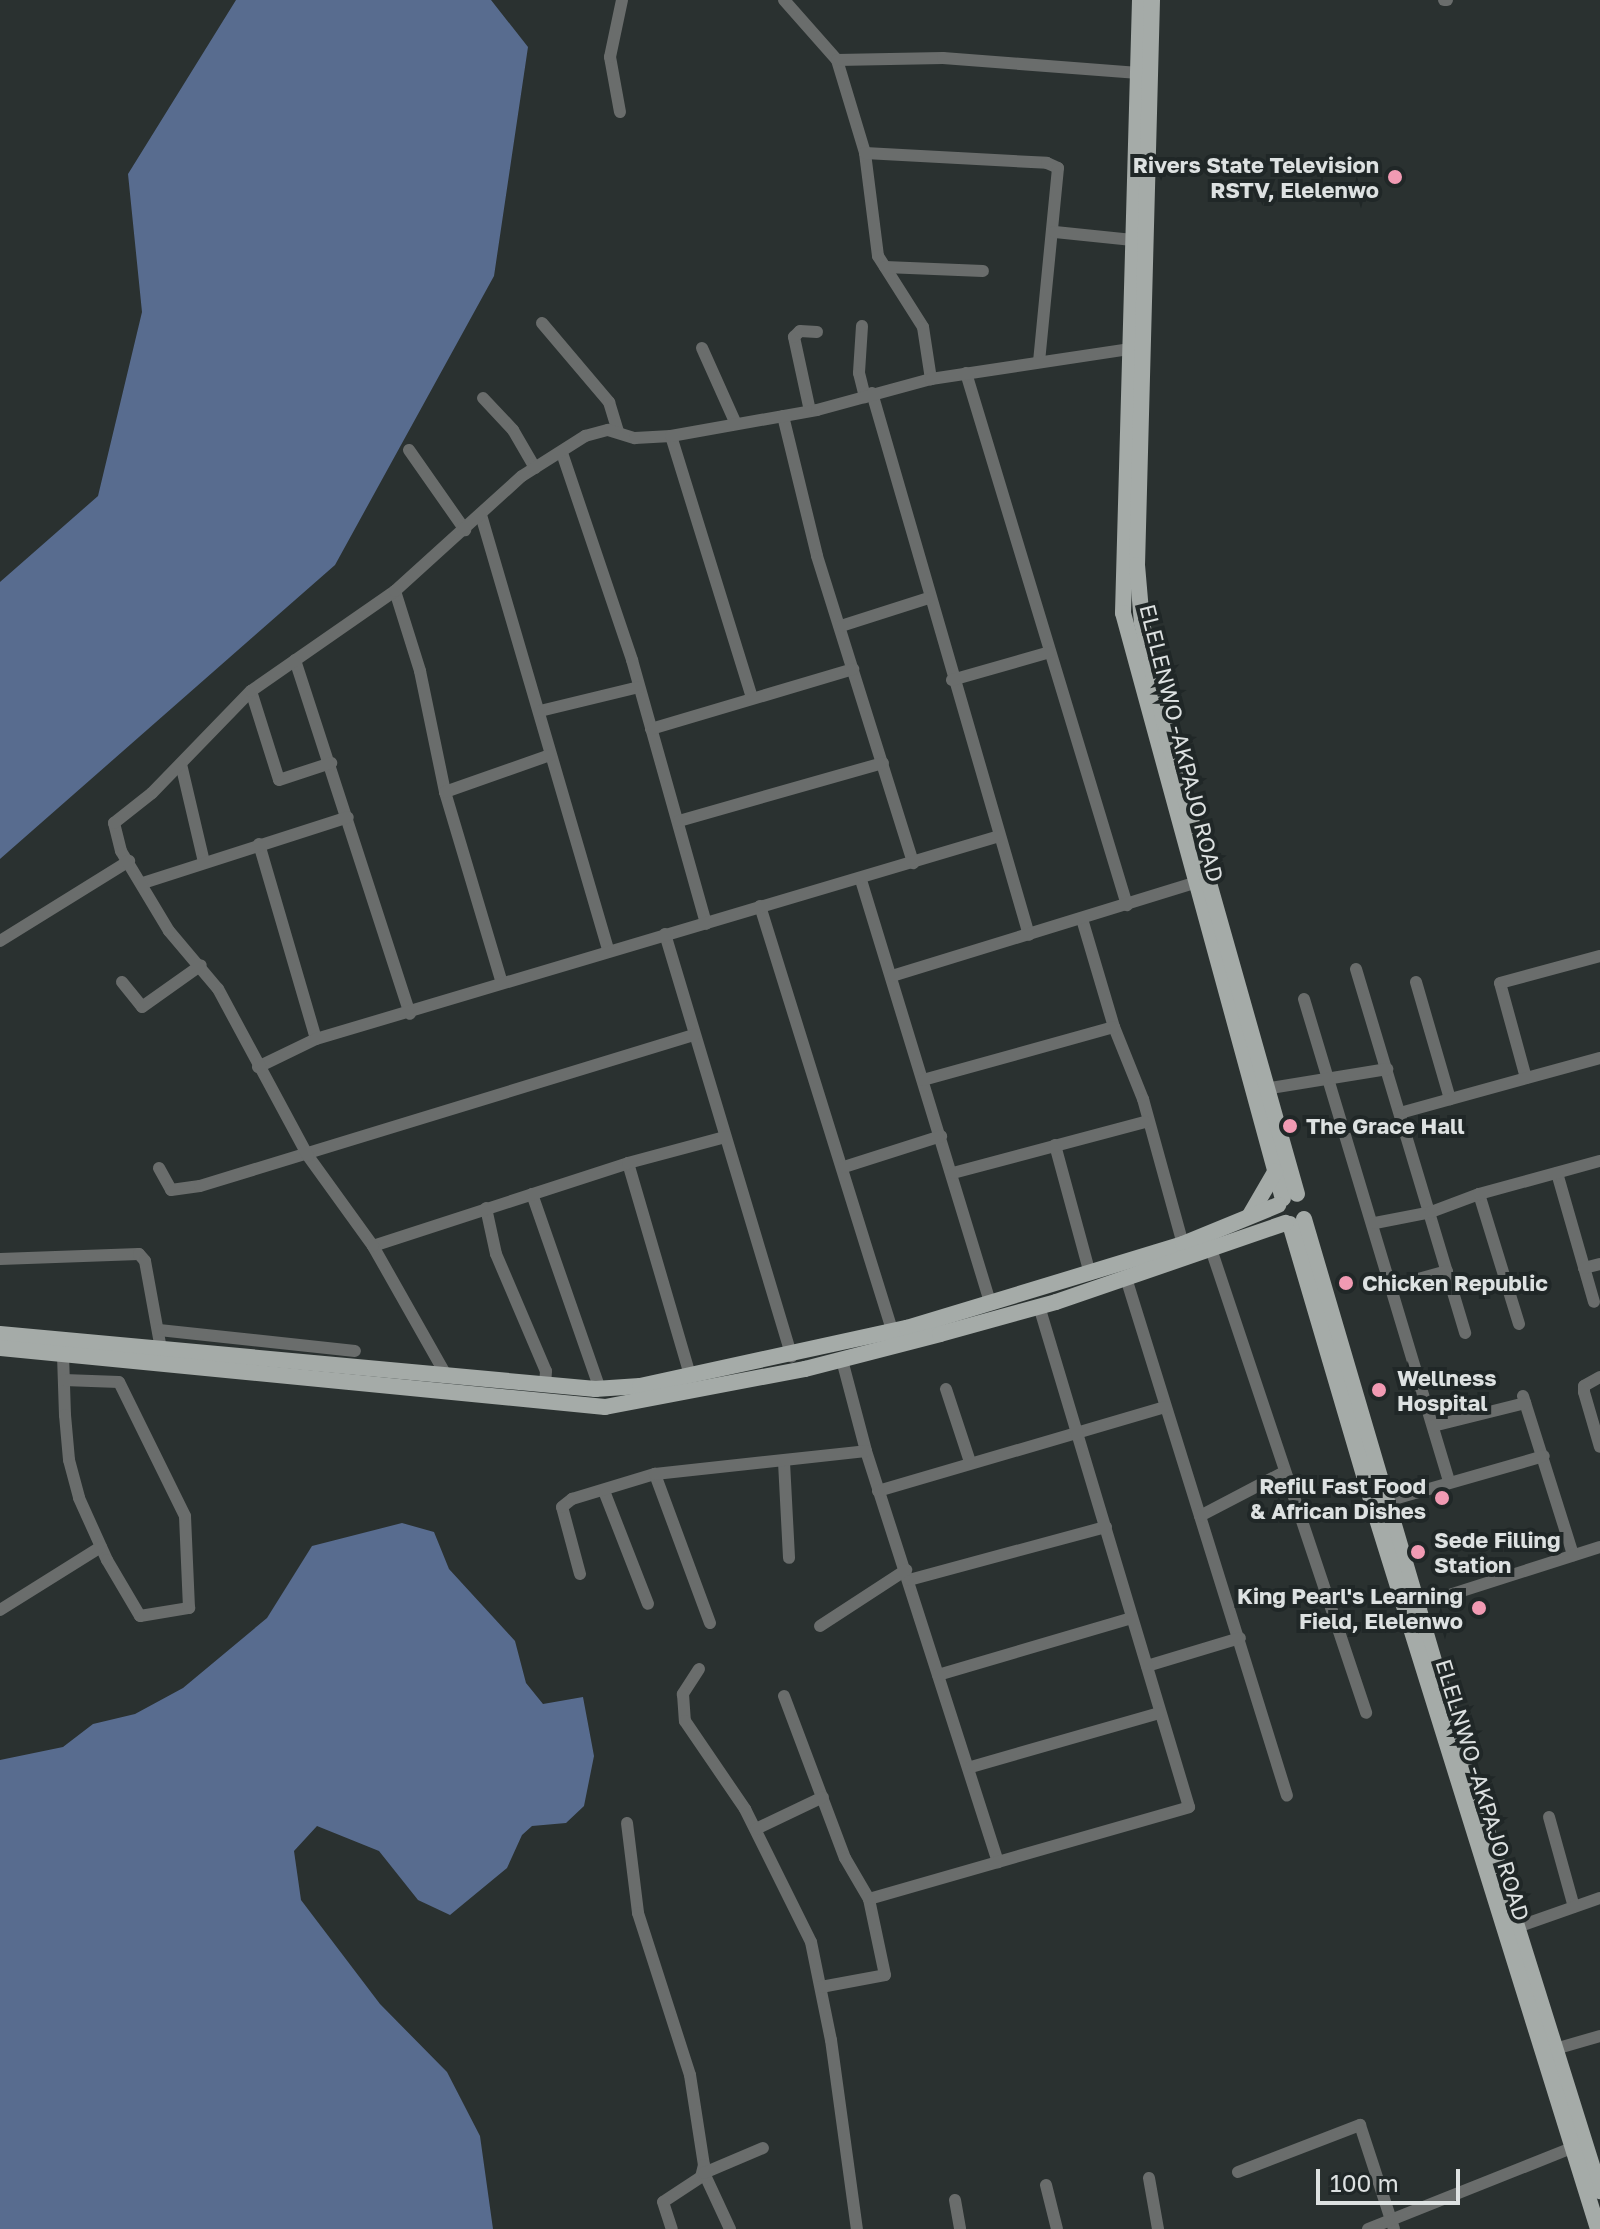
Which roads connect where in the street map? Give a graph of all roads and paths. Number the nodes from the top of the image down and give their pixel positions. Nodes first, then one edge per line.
1 (622, 0) edge
2 (784, 0) edge
3 (1140, 0) edge
4 (1152, 0) edge
5 (837, 60) junction
6 (1138, 73) junction
7 (620, 112) dead end
8 (865, 153) junction
9 (1055, 232) junction
10 (1133, 240) junction
11 (885, 267) junction
12 (983, 271) dead end
13 (542, 323) dead end
14 (862, 326) dead end
15 (817, 332) dead end
16 (702, 348) dead end
17 (1129, 349) junction
18 (1039, 362) junction
19 (966, 373) junction
20 (931, 379) junction
21 (869, 395) junction
22 (483, 398) dead end
23 (810, 411) junction
24 (783, 416) junction
25 (736, 424) junction
26 (618, 431) junction
27 (671, 436) junction
28 (409, 450) dead end
29 (562, 453) junction
30 (535, 468) junction
31 (481, 515) junction
32 (465, 530) junction
33 (395, 591) junction
34 (929, 598) junction
35 (841, 626) junction
36 (1050, 652) junction
37 (295, 660) junction
38 (853, 669) junction
39 (952, 680) junction
40 (639, 687) junction
41 (251, 691) junction
42 (752, 698) junction
43 (540, 711) junction
44 (651, 729) junction
45 (550, 755) junction
46 (331, 763) junction
47 (883, 763) junction
48 (181, 764) junction
49 (445, 792) junction
50 (348, 817) junction
51 (679, 821) junction
52 (999, 836) junction
53 (259, 844) junction
54 (129, 861) junction
55 (204, 862) junction
56 (913, 863) junction
57 (861, 880) junction
58 (143, 883) junction
59 (1194, 883) junction
60 (1127, 905) junction
61 (760, 906) junction
62 (1082, 919) junction
63 (706, 924) junction
64 (665, 934) junction
65 (1029, 935) junction
66 (0, 941) edge
67 (608, 950) junction
68 (1600, 956) edge
69 (201, 965) junction
70 (1356, 969) dead end
71 (892, 976) junction
72 (122, 982) dead end
73 (1416, 982) dead end
74 (502, 983) junction
75 (1304, 999) dead end
76 (410, 1014) junction
77 (1114, 1027) junction
78 (694, 1035) junction
79 (316, 1039) junction
80 (1600, 1058) edge
81 (258, 1067) junction
82 (1387, 1069) junction
83 (1526, 1078) junction
84 (1330, 1079) junction
85 (923, 1080) junction
86 (1265, 1089) junction
87 (1450, 1099) junction
88 (1400, 1113) junction
89 (1145, 1122) junction
90 (941, 1136) junction
91 (725, 1137) junction
92 (1055, 1145) junction
93 (308, 1156) junction
94 (1600, 1161) edge
95 (628, 1163) junction
96 (844, 1167) junction
97 (159, 1168) dead end
98 (1275, 1172) junction
99 (953, 1173) junction
100 (1557, 1173) junction
101 (532, 1194) junction
102 (1479, 1194) junction
103 (1286, 1199) junction
104 (486, 1208) junction
105 (1431, 1212) junction
106 (1246, 1219) junction
107 (1293, 1222) junction
108 (1375, 1223) junction
109 (1259, 1234) junction
110 (1183, 1244) junction
111 (373, 1246) junction
112 (1211, 1249) junction
113 (1298, 1252) junction
114 (0, 1259) edge
115 (1600, 1264) edge
116 (1584, 1268) junction
117 (1447, 1271) junction
118 (1090, 1274) junction
119 (1126, 1278) junction
120 (1393, 1286) junction
121 (1594, 1302) dead end
122 (991, 1304) junction
123 (1039, 1306) junction
124 (1519, 1324) dead end
125 (159, 1330) junction
126 (893, 1332) junction
127 (1465, 1333) dead end
128 (0, 1334) edge
129 (0, 1348) edge
130 (161, 1349) junction
131 (355, 1351) dead end
132 (63, 1355) junction
133 (792, 1356) junction
134 (842, 1360) junction
135 (446, 1375) junction
136 (690, 1375) junction
137 (1600, 1377) edge
138 (64, 1380) junction
139 (545, 1385) junction
140 (600, 1389) junction
141 (946, 1389) dead end
142 (1165, 1407) junction
143 (1433, 1426) junction
144 (1074, 1435) junction
145 (1600, 1447) edge
146 (866, 1451) junction
147 (1544, 1456) junction
148 (784, 1462) junction
149 (970, 1462) junction
150 (1284, 1472) junction
151 (655, 1474) junction
152 (1449, 1481) junction
153 (604, 1491) junction
154 (878, 1491) junction
155 (1387, 1501) junction
156 (1200, 1516) junction
157 (1106, 1527) junction
158 (101, 1547) junction
159 (1600, 1547) edge
160 (1573, 1555) junction
161 (789, 1558) dead end
162 (580, 1574) dead end
163 (908, 1575) junction
164 (648, 1604) dead end
165 (1418, 1605) junction
166 (0, 1610) edge
167 (1132, 1618) junction
168 (710, 1623) dead end
169 (820, 1626) dead end
170 (1240, 1638) junction
171 (1147, 1666) junction
172 (699, 1669) dead end
173 (938, 1675) junction
174 (784, 1696) dead end
175 (1159, 1713) junction
176 (1366, 1713) dead end
177 (971, 1767) junction
178 (1287, 1796) dead end
179 (823, 1797) junction
180 (1549, 1817) dead end
181 (627, 1823) dead end
182 (756, 1829) junction
183 (998, 1862) junction
184 (1600, 1898) edge
185 (869, 1899) junction
186 (1574, 1907) junction
187 (1517, 1927) junction
188 (821, 1987) junction
189 (1600, 2036) edge
190 (1555, 2049) junction
191 (763, 2148) dead end
192 (1572, 2148) junction
193 (1595, 2161) edge
194 (1238, 2172) dead end
195 (704, 2173) junction
196 (1149, 2178) dead end
197 (1046, 2185) dead end
198 (1600, 2191) edge
199 (955, 2200) dead end
200 (1393, 2225) edge
201 (672, 2229) edge
202 (730, 2229) edge
203 (857, 2229) edge
204 (960, 2229) edge
205 (1057, 2229) edge
206 (1158, 2229) edge
207 (1368, 2229) edge
208 (1598, 2229) edge

1 - 7 street
2 - 5 street
3 - 6 main road, ELELENWO -AKPAJO ROAD
4 - 86 main road, ELELENWO -AKPAJO ROAD
5 - 6 street
5 - 8 street
6 - 10 main road, ELELENWO -AKPAJO ROAD
8 - 9 street
8 - 11 street
9 - 10 street
9 - 18 street
10 - 17 main road, ELELENWO -AKPAJO ROAD
11 - 12 street
11 - 20 street
13 - 26 street
14 - 21 street
15 - 23 street
16 - 25 street
17 - 18 street
17 - 59 main road, ELELENWO -AKPAJO ROAD
18 - 19 street
19 - 20 street
19 - 36 street
20 - 21 street
21 - 23 street
21 - 34 street
22 - 30 street
23 - 24 street
24 - 25 street
24 - 35 street
25 - 27 street
26 - 27 street
26 - 29 street
27 - 42 street
28 - 32 street
29 - 30 street
29 - 40 street
30 - 31 street
31 - 32 street
31 - 43 street
32 - 33 street
33 - 37 street
33 - 49 street
34 - 35 street
34 - 39 street
35 - 38 street
36 - 39 street
36 - 60 street
37 - 41 street
37 - 46 street
38 - 42 street
38 - 47 street
39 - 52 street
40 - 43 street
40 - 44 street
41 - 46 street
41 - 48 street
42 - 44 street
43 - 45 street
44 - 51 street
45 - 49 street
45 - 67 street
46 - 50 street
47 - 51 street
47 - 56 street
48 - 54 street
48 - 55 street
49 - 74 street
50 - 53 street
50 - 76 street
51 - 63 street
52 - 56 street
52 - 65 street
53 - 55 street
53 - 79 street
54 - 58 street
54 - 66 street
55 - 58 street
56 - 57 street
57 - 61 street
57 - 71 street
58 - 69 street
59 - 60 street
59 - 98 main road, ELELENWO -AKPAJO ROAD
60 - 62 street
61 - 63 street
61 - 96 street
62 - 65 street
62 - 77 street
63 - 64 street
64 - 67 street
64 - 78 street
65 - 71 street
67 - 74 street
68 - 83 street
69 - 72 street
69 - 81 street
70 - 82 street
71 - 85 street
73 - 87 street
74 - 76 street
75 - 84 street
76 - 79 street
77 - 85 street
77 - 89 street
78 - 91 street
78 - 93 street
79 - 81 street
80 - 83 street
81 - 93 street
82 - 84 street
82 - 88 street
83 - 87 street
84 - 86 street
84 - 108 street
85 - 90 street
86 - 103 main road, ELELENWO -AKPAJO ROAD
87 - 88 street
88 - 105 street
89 - 92 street
89 - 110 street
90 - 96 street
90 - 99 street
91 - 95 street
91 - 133 street
92 - 99 street
92 - 118 street
93 - 97 street
93 - 111 street
94 - 100 street
95 - 101 street
95 - 136 street
96 - 126 street
98 - 103 main road, ELELENWO -AKPAJO ROAD
98 - 106 main road
99 - 122 street
100 - 102 street
100 - 116 street
101 - 104 street
101 - 140 street
102 - 105 street
102 - 124 street
103 - 106 main road
103 - 107 main road
103 - 107 main road
104 - 111 street
104 - 139 street
105 - 108 street
105 - 117 street
106 - 110 main road
107 - 109 main road
107 - 113 main road, ELELNWO -AKPAJO ROAD
107 - 155 main road
108 - 120 street
109 - 112 main road
109 - 113 main road
110 - 118 main road
111 - 135 street
112 - 119 main road
112 - 150 street
113 - 192 main road, ELELNWO -AKPAJO ROAD
114 - 125 street
115 - 116 street
116 - 121 street
117 - 120 street
117 - 127 street
118 - 122 main road
119 - 123 main road
119 - 142 street
120 - 143 street
122 - 126 main road
123 - 134 main road
123 - 144 street
125 - 130 street
125 - 131 street
126 - 133 main road
128 - 130 main road
129 - 132 main road
130 - 135 main road
132 - 134 main road
132 - 138 street
133 - 136 main road
134 - 146 street
135 - 139 main road
136 - 140 main road
137 - 145 street
138 - 158 street
138 - 158 street
139 - 140 main road
141 - 149 street
142 - 144 street
142 - 156 street
143 - 147 street
143 - 152 street
144 - 149 street
144 - 157 street
146 - 148 street
146 - 154 street
147 - 152 street
147 - 160 street
148 - 151 street
148 - 161 street
149 - 154 street
150 - 156 street
150 - 176 street
151 - 153 street
151 - 168 street
152 - 155 street
153 - 162 street
153 - 164 street
154 - 163 street
155 - 165 main road
156 - 170 street
157 - 163 street
157 - 167 street
158 - 166 street
159 - 160 street
160 - 165 street
163 - 169 street
163 - 173 street
165 - 187 main road
167 - 171 street
167 - 173 street
170 - 171 street
170 - 178 street
171 - 175 street
172 - 182 street
173 - 177 street
174 - 179 street
175 - 177 street
175 - 183 street
177 - 183 street
179 - 182 street
179 - 185 street
180 - 186 street
181 - 195 street
182 - 188 street
183 - 185 street
184 - 186 street
185 - 188 street
186 - 187 street
187 - 190 main road
188 - 203 street
189 - 190 street
190 - 193 main road
191 - 195 street
192 - 200 street
192 - 208 main road, ELELNWO -AKPAJO ROAD
193 - 198 main road
194 - 200 street
195 - 201 street
195 - 202 street
196 - 206 street
197 - 205 street
199 - 204 street
200 - 207 street

